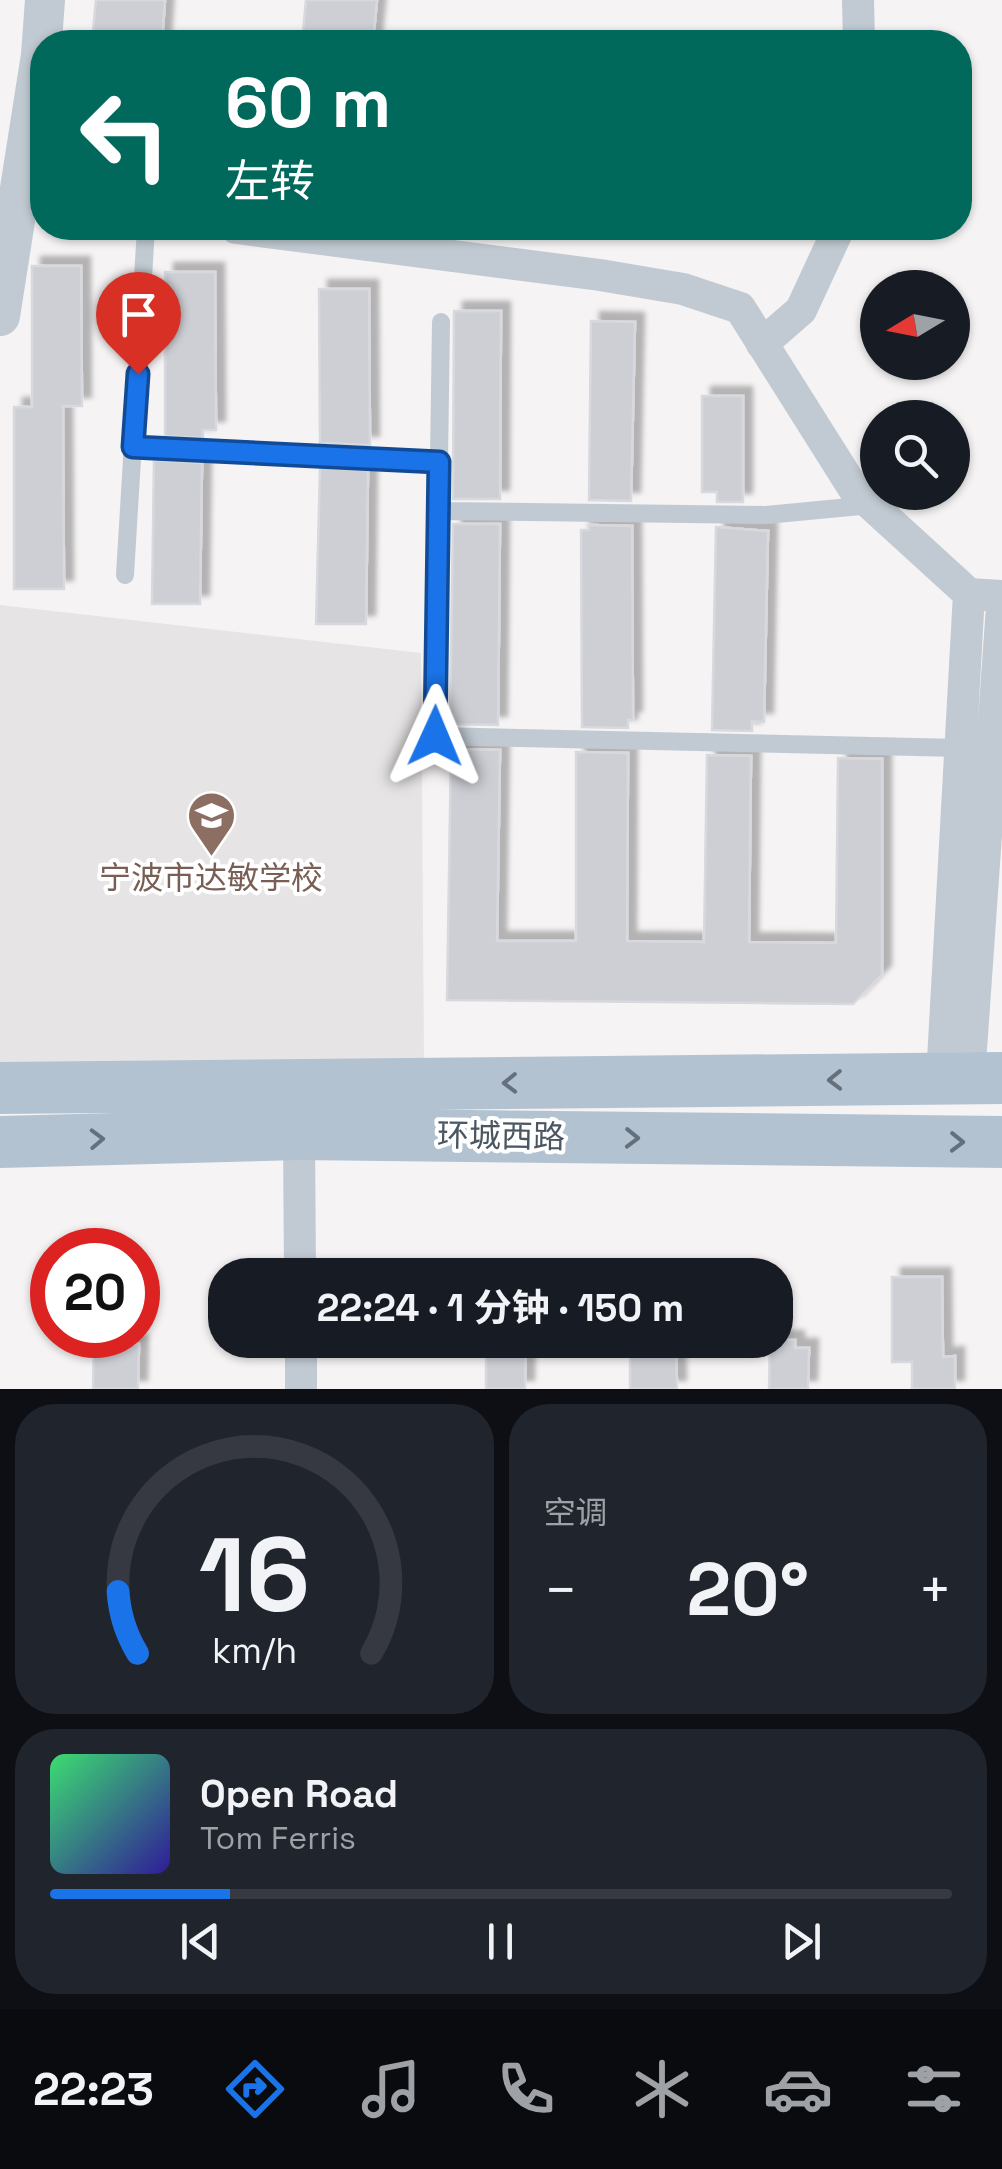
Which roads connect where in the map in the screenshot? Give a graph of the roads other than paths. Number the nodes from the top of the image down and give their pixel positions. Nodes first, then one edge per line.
1 (45, 0) edge
2 (858, 0) edge
3 (41, 30) edge
4 (859, 30) edge
5 (30, 120) edge
6 (20, 200) edge
7 (145, 240) edge
8 (324, 240) edge
9 (833, 240) edge
10 (0, 316) edge
11 (442, 322) dead end
12 (762, 344) junction
13 (133, 447) junction
14 (439, 462) junction
15 (860, 495) edge
16 (860, 506) edge
17 (877, 510) edge
18 (438, 511) junction
19 (125, 575) dead end
20 (986, 595) edge
21 (1002, 606) edge
22 (960, 748) junction
23 (971, 1078) edge
24 (0, 1088) edge
25 (299, 1134) junction
26 (0, 1142) edge
27 (1002, 1142) edge
28 (300, 1258) edge
29 (301, 1358) edge
30 (302, 1389) edge

1 - 3 street
2 - 4 street
5 - 6 street
6 - 10 street
7 - 13 lane
8 - 12 street
9 - 12 street
11 - 14 lane
12 - 15 street
13 - 14 lane
13 - 19 lane
14 - 18 lane
16 - 18 lane
17 - 20 street
18 - 22 lane
20 - 22 street
21 - 23 street
22 - 23 street
23 -> 24 main road, 环城西路
26 -> 25 main road, 环城西路
25 -> 27 main road, 环城西路
25 - 28 street
29 - 30 street

